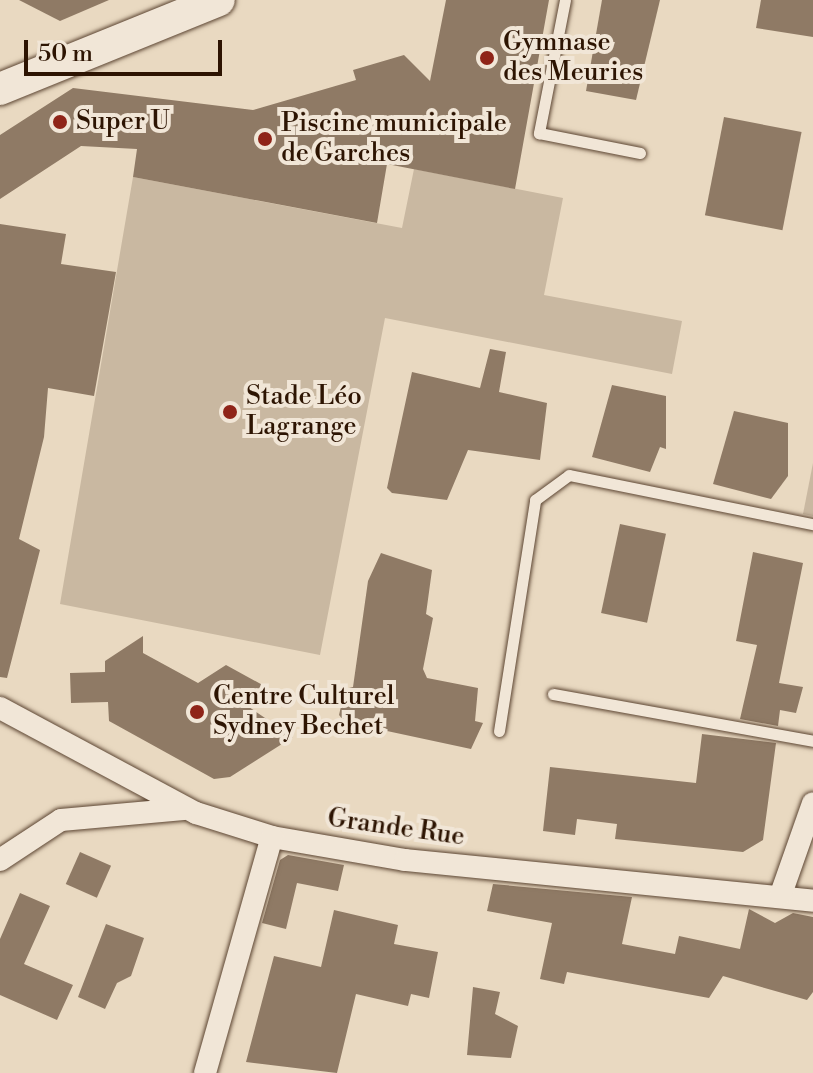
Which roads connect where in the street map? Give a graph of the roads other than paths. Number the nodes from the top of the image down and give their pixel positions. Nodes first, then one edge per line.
1 (565, 0) edge
2 (213, 1) edge
3 (0, 89) edge
4 (640, 153) dead end
5 (813, 524) edge
6 (553, 694) dead end
7 (0, 708) edge
8 (499, 731) dead end
9 (813, 741) edge
10 (813, 803) edge
11 (196, 813) junction
12 (272, 837) junction
13 (0, 860) edge
14 (781, 894) junction
15 (813, 901) edge
16 (205, 1073) edge

1 - 4 lane
2 - 3 street
5 - 8 lane
6 - 9 lane
7 - 11 street, Grande Rue
10 - 14 street
11 - 12 street, Grande Rue
11 - 13 street
12 - 14 street, Grande Rue
12 - 16 street
14 - 15 street, Grande Rue

